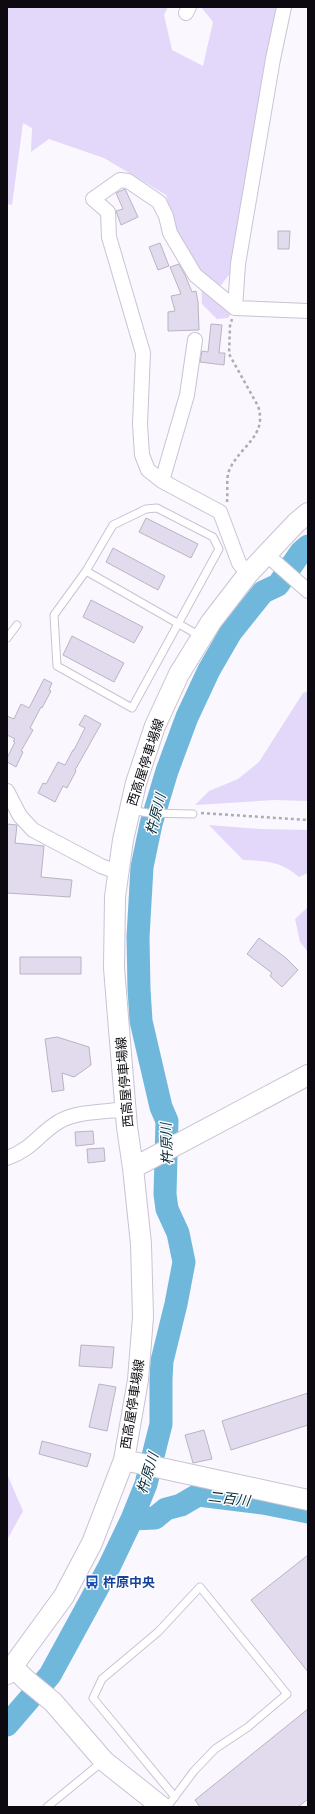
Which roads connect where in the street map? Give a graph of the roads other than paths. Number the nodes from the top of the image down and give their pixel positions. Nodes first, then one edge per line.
1 (284, 7) edge
2 (235, 308) junction
3 (308, 311) edge
4 (195, 340) dead end
5 (162, 481) junction
6 (308, 513) edge
7 (273, 561) junction
8 (86, 571) junction
9 (248, 574) junction
10 (305, 589) edge
11 (179, 623) junction
12 (17, 625) dead end
13 (202, 637) junction
14 (7, 638) edge
15 (7, 792) edge
16 (139, 811) junction
17 (193, 814) road end
18 (119, 870) junction
19 (308, 1075) edge
20 (127, 1109) junction
21 (7, 1158) edge
22 (134, 1168) junction
23 (124, 1460) junction
24 (308, 1500) edge
25 (15, 1673) edge
26 (104, 1761) junction
27 (160, 1803) edge
28 (47, 1807) edge

1 - 2 street
2 - 3 street
2 - 5 street
4 - 5 street
5 - 9 street
6 - 7 main road, 西高屋停車場線
7 - 9 main road, 西高屋停車場線
7 - 10 street
8 - 11 lane
8 - 11 lane
8 - 11 lane
9 - 13 main road, 西高屋停車場線
11 - 13 lane
12 - 14 lane
13 - 16 main road, 西高屋停車場線
15 - 18 street
16 - 17 lane
16 - 18 main road, 西高屋停車場線
18 - 20 main road, 西高屋停車場線
19 - 22 main road
20 - 21 street
20 - 22 main road, 西高屋停車場線
22 - 23 main road, 西高屋停車場線
23 - 24 main road
23 - 25 main road, 西高屋停車場線
25 - 26 main road
26 - 27 main road
26 - 28 lane
27 - 27 lane

